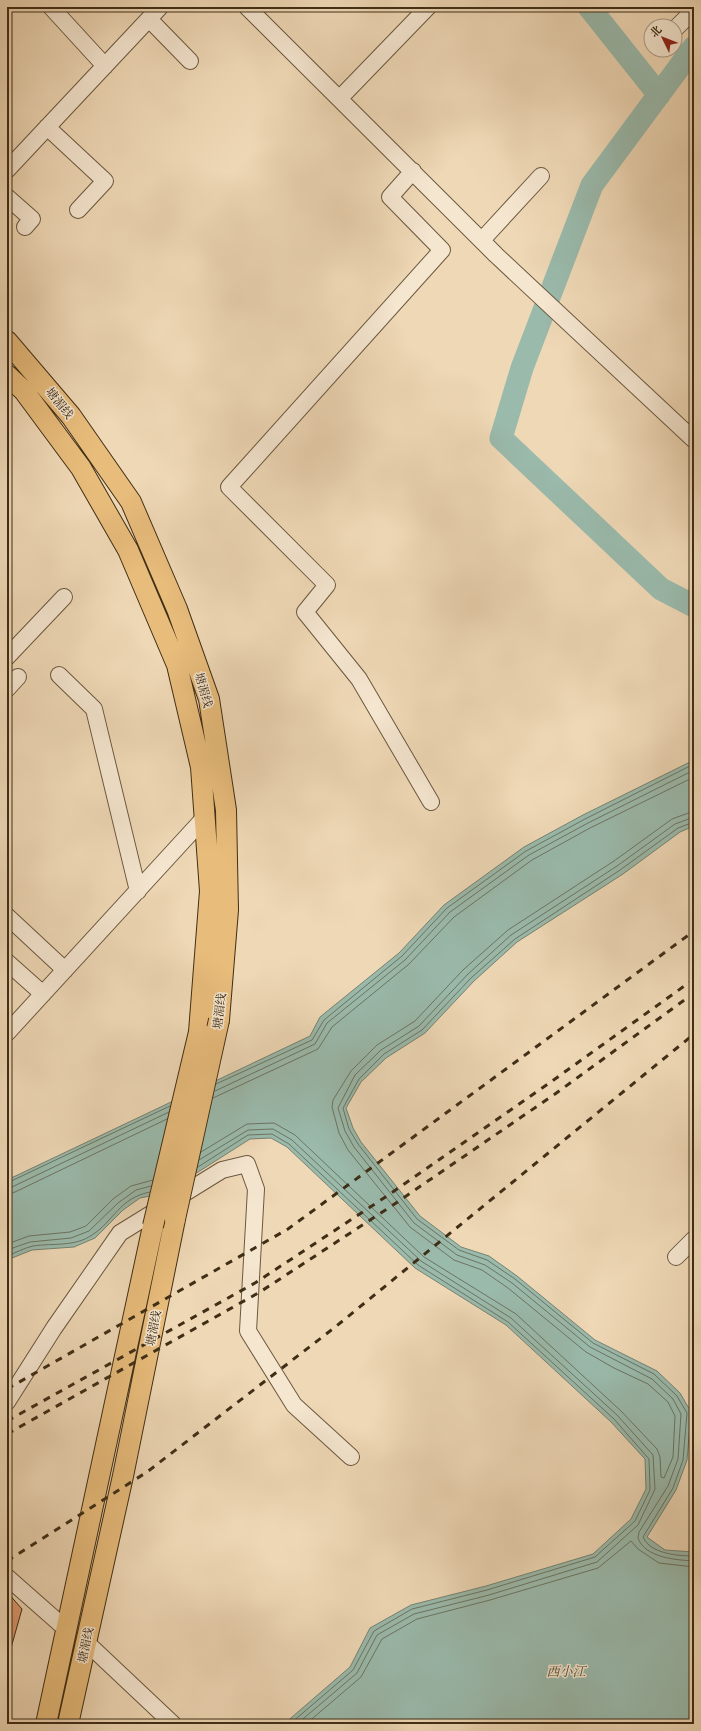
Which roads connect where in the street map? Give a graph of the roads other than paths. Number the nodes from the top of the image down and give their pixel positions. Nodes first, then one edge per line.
1 (51, 7) edge
2 (160, 7) edge
3 (247, 7) edge
4 (419, 10) edge
5 (694, 10) edge
6 (149, 19) junction
7 (683, 22) edge
8 (190, 61) dead end
9 (105, 66) junction
10 (340, 98) junction
11 (47, 127) junction
12 (7, 170) edge
13 (413, 171) junction
14 (541, 176) dead end
15 (7, 197) edge
16 (78, 210) dead end
17 (25, 227) dead end
18 (482, 240) junction
19 (7, 341) edge
20 (7, 375) edge
21 (694, 440) edge
22 (64, 597) dead end
23 (7, 657) edge
24 (59, 675) dead end
25 (18, 677) dead end
26 (7, 689) edge
27 (431, 802) dead end
28 (205, 818) junction
29 (138, 891) junction
30 (7, 916) edge
31 (7, 962) edge
32 (65, 970) junction
33 (43, 994) junction
34 (7, 1033) edge
35 (694, 1238) edge
36 (676, 1257) dead end
37 (7, 1402) edge
38 (351, 1457) dead end
39 (7, 1577) edge
40 (66, 1630) junction
41 (86, 1642) junction
42 (46, 1724) edge
43 (68, 1724) edge
44 (173, 1724) edge

1 - 9 street
2 - 6 street
3 - 10 street
4 - 10 street
5 - 7 street
6 - 8 street
6 - 9 street
9 - 11 street
10 - 13 street
11 - 12 street
11 - 16 street
13 - 18 street
13 - 27 street
14 - 18 street
15 - 17 street
18 - 21 street
19 - 41 main road, 塘湄线, bridge
20 - 28 main road
22 - 23 street
24 - 29 street
25 - 26 street
28 - 29 street
28 - 40 main road, bridge
29 - 32 street
30 - 32 street
31 - 33 street
32 - 33 street
33 - 34 street
35 - 36 street
37 - 38 street
39 - 40 street
40 - 42 main road
41 - 43 main road, 塘湄线
41 - 44 street

